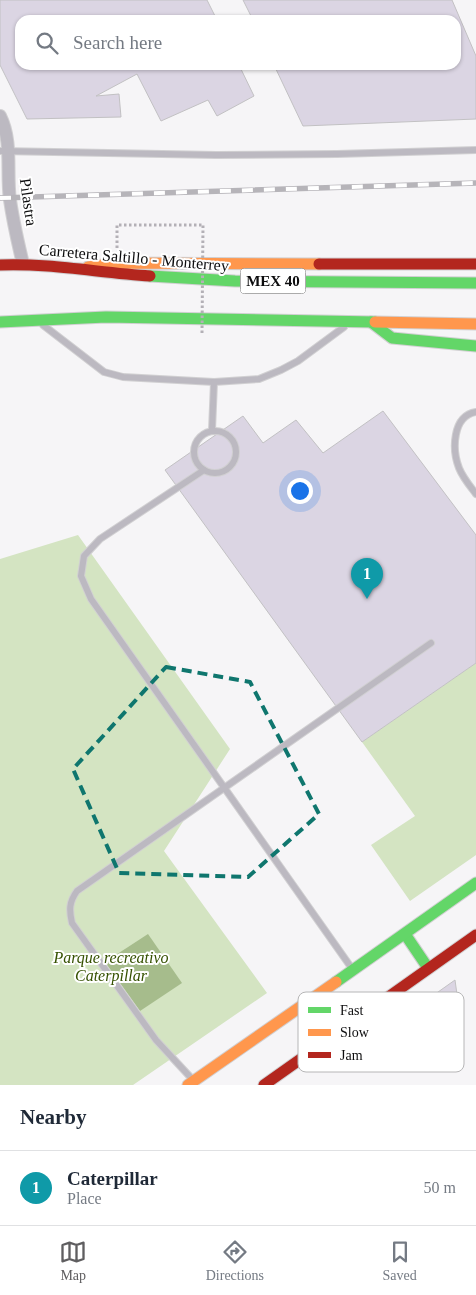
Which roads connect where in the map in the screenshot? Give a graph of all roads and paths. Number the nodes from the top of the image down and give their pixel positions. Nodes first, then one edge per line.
1 (0, 116) edge
2 (4, 150) edge
3 (476, 150) edge
4 (117, 225) dead end
5 (23, 264) junction
6 (476, 264) edge
7 (0, 265) edge
8 (72, 270) junction
9 (476, 284) edge
10 (36, 320) junction
11 (0, 322) edge
12 (350, 322) junction
13 (371, 322) junction
14 (476, 324) edge
15 (202, 333) dead end
16 (476, 346) edge
17 (214, 382) junction
18 (476, 412) edge
19 (212, 430) junction
20 (204, 470) junction
21 (476, 494) edge
22 (430, 643) dead end
23 (224, 788) junction
24 (476, 883) edge
25 (405, 934) junction
26 (476, 935) edge
27 (428, 968) junction
28 (354, 971) junction
29 (324, 992) edge
30 (394, 992) edge
31 (298, 1010) edge
32 (298, 1061) edge
33 (193, 1084) edge
34 (264, 1085) edge

1 - 2 street, Pilastra
2 - 3 lane
2 - 5 street, Pilastra
4 - 15 path, bridge
5 - 7 main road, Carretera Saltillo - Monterrey / MEX 40
5 - 8 main road, Carretera Saltillo - Monterrey / MEX 40
6 - 8 main road, MEX 40
8 - 9 main road, Carretera Saltillo - Monterrey / MEX 40
10 - 11 main road
10 - 12 main road
10 - 17 lane
12 - 13 main road
12 - 17 lane
13 - 14 main road
13 - 16 main road
17 - 19 lane
18 - 21 lane
19 - 20 lane
19 - 20 lane
20 - 23 lane
22 - 23 lane
23 - 28 lane
23 - 33 lane
24 - 25 main road
25 - 27 main road
25 - 28 main road
26 - 27 main road
27 - 30 main road
28 - 29 main road
31 - 33 main road
32 - 34 main road

